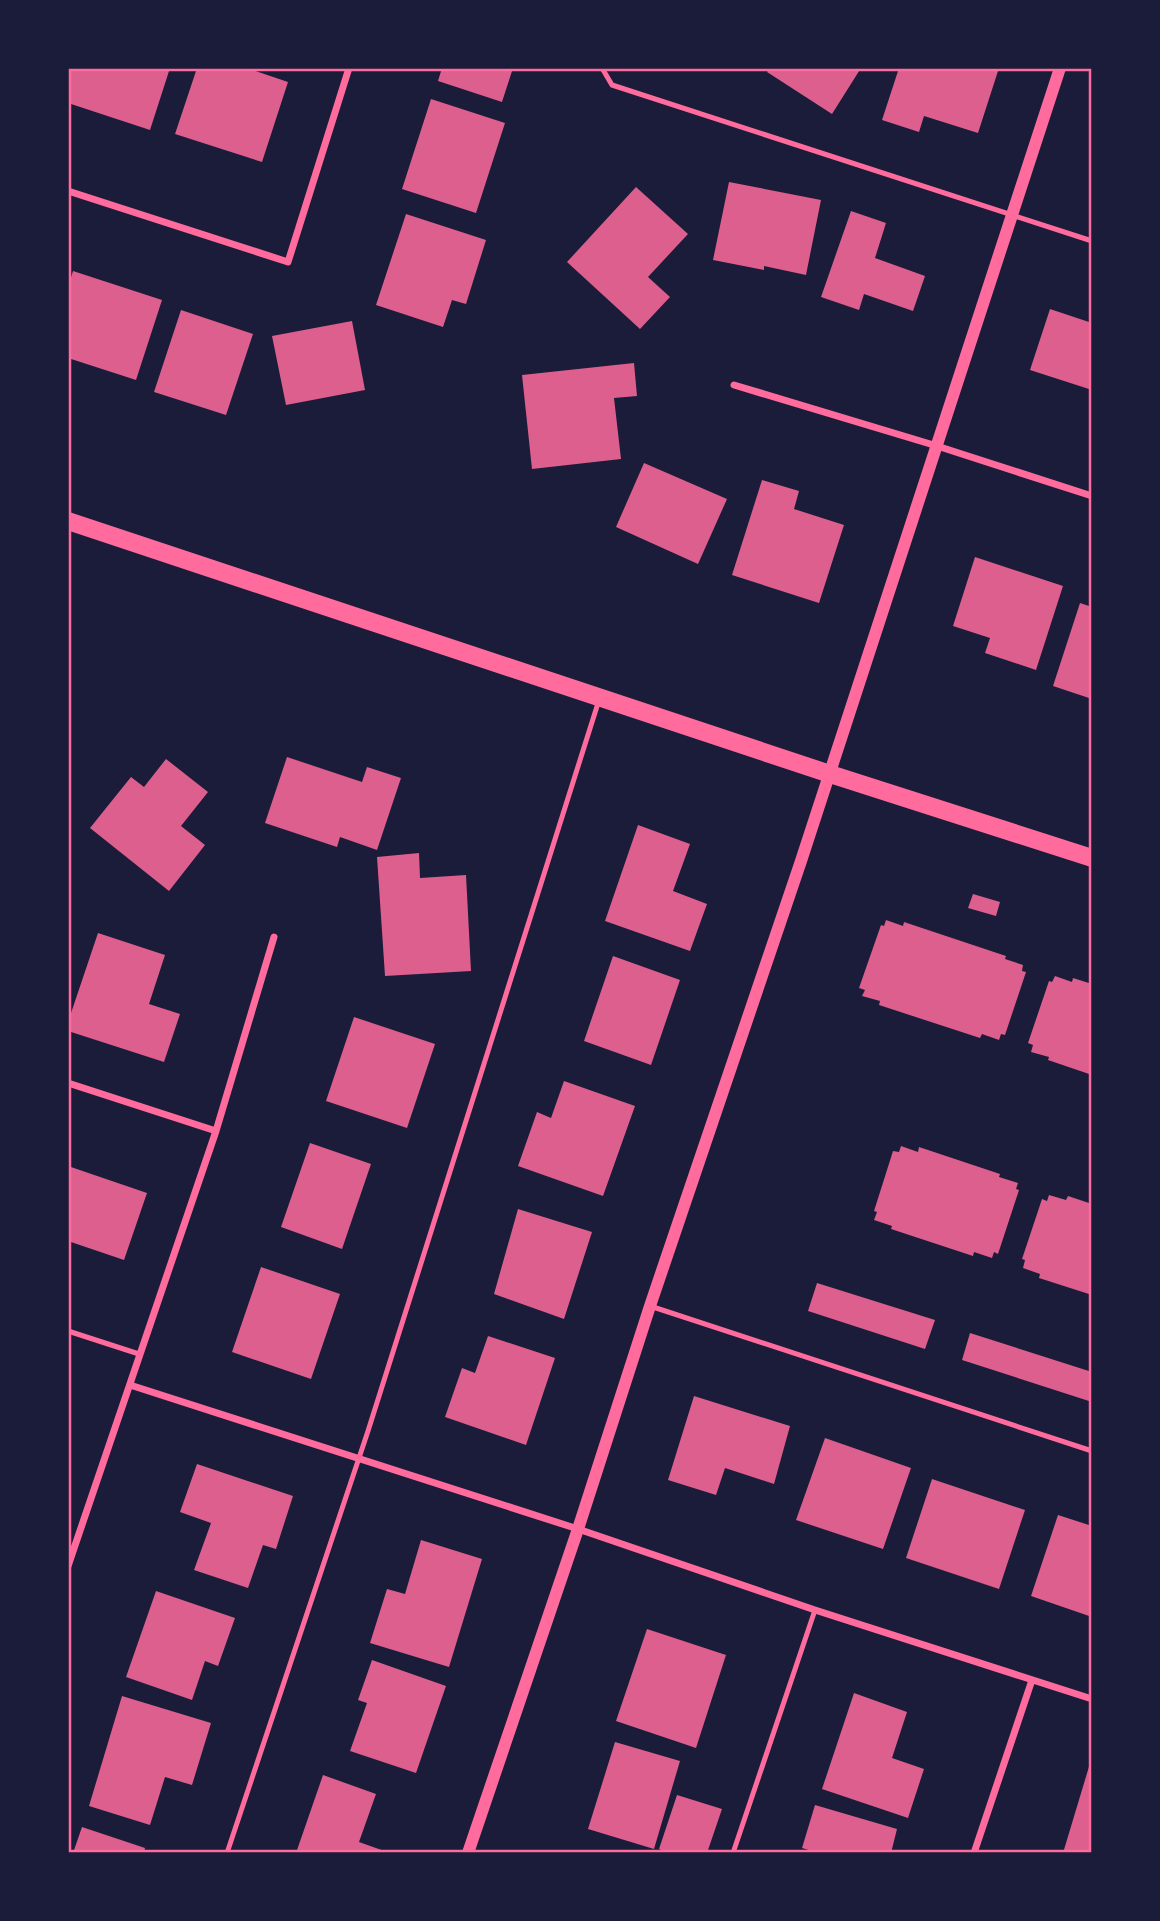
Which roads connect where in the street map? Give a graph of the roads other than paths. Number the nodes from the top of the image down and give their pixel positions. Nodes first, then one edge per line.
1 (349, 68) edge
2 (602, 68) edge
3 (1060, 68) edge
4 (68, 191) edge
5 (1013, 215) junction
6 (1092, 241) edge
7 (734, 385) dead end
8 (937, 446) junction
9 (1092, 496) edge
10 (68, 521) edge
11 (600, 697) junction
12 (830, 774) junction
13 (1092, 858) edge
14 (274, 937) dead end
15 (68, 1083) edge
16 (216, 1132) junction
17 (650, 1306) junction
18 (68, 1331) edge
19 (139, 1354) junction
20 (130, 1385) junction
21 (1092, 1451) edge
22 (359, 1457) junction
23 (578, 1528) junction
24 (68, 1566) edge
25 (815, 1611) junction
26 (1032, 1680) junction
27 (1092, 1699) edge
28 (227, 1853) edge
29 (468, 1853) edge
30 (733, 1853) edge
31 (974, 1853) edge

1 - 4 street
2 - 5 lane
3 - 5 street
5 - 6 lane
5 - 8 street
7 - 8 street
8 - 9 street
8 - 12 street
10 - 11 main road
11 - 12 main road
11 - 22 lane
12 - 13 main road
12 - 17 street
14 - 16 street
15 - 16 street
16 - 19 street
17 - 21 lane
17 - 23 street
18 - 19 lane
19 - 20 street
20 - 22 street
20 - 24 street
22 - 23 street
22 - 28 lane
23 - 25 street
23 - 29 street
25 - 26 street
25 - 30 lane
26 - 27 street
26 - 31 street

